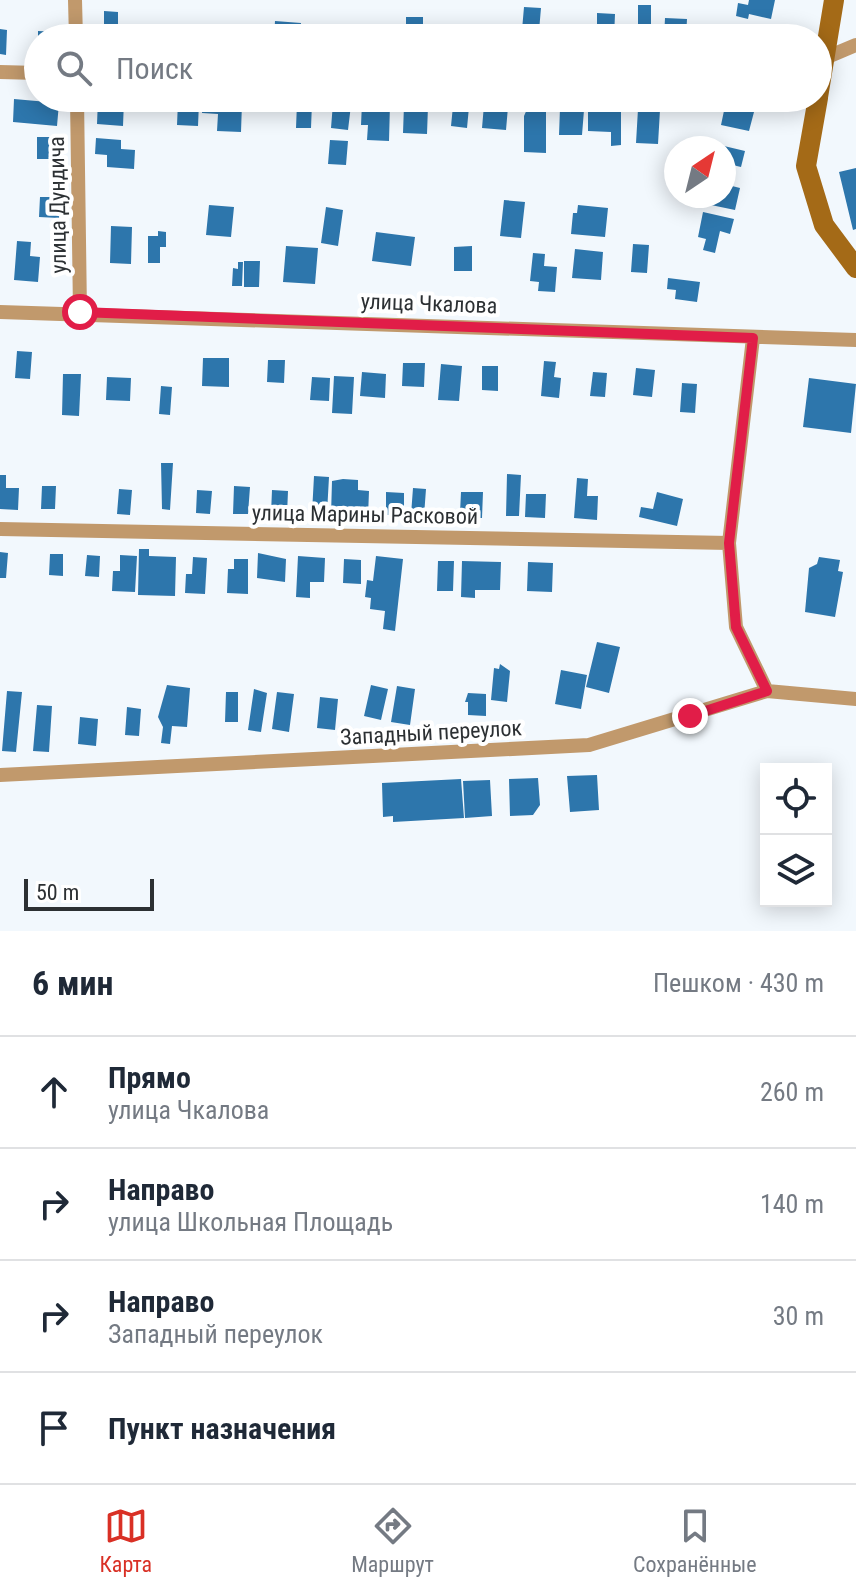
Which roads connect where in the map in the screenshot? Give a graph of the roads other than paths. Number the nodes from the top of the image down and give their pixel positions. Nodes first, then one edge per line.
1 (75, 0) edge
2 (834, 0) edge
3 (76, 24) edge
4 (830, 24) edge
5 (856, 45) edge
6 (832, 55) edge
7 (0, 72) edge
8 (24, 73) edge
9 (77, 112) edge
10 (815, 112) edge
11 (856, 268) edge
12 (0, 312) edge
13 (80, 312) junction
14 (753, 338) junction
15 (856, 340) edge
16 (0, 529) edge
17 (729, 543) junction
18 (767, 691) junction
19 (856, 699) edge
20 (0, 775) edge

1 - 3 street
2 - 4 main road
5 - 6 street
7 - 8 street
9 - 13 street, улица Дундича
10 - 11 main road
12 - 13 street, улица Чкалова
13 - 14 street, улица Чкалова
14 - 15 street, улица Чкалова
14 - 17 street
16 - 17 street, улица Марины Расковой
17 - 18 street
18 - 19 street, Западный переулок
18 - 20 street, Западный переулок

